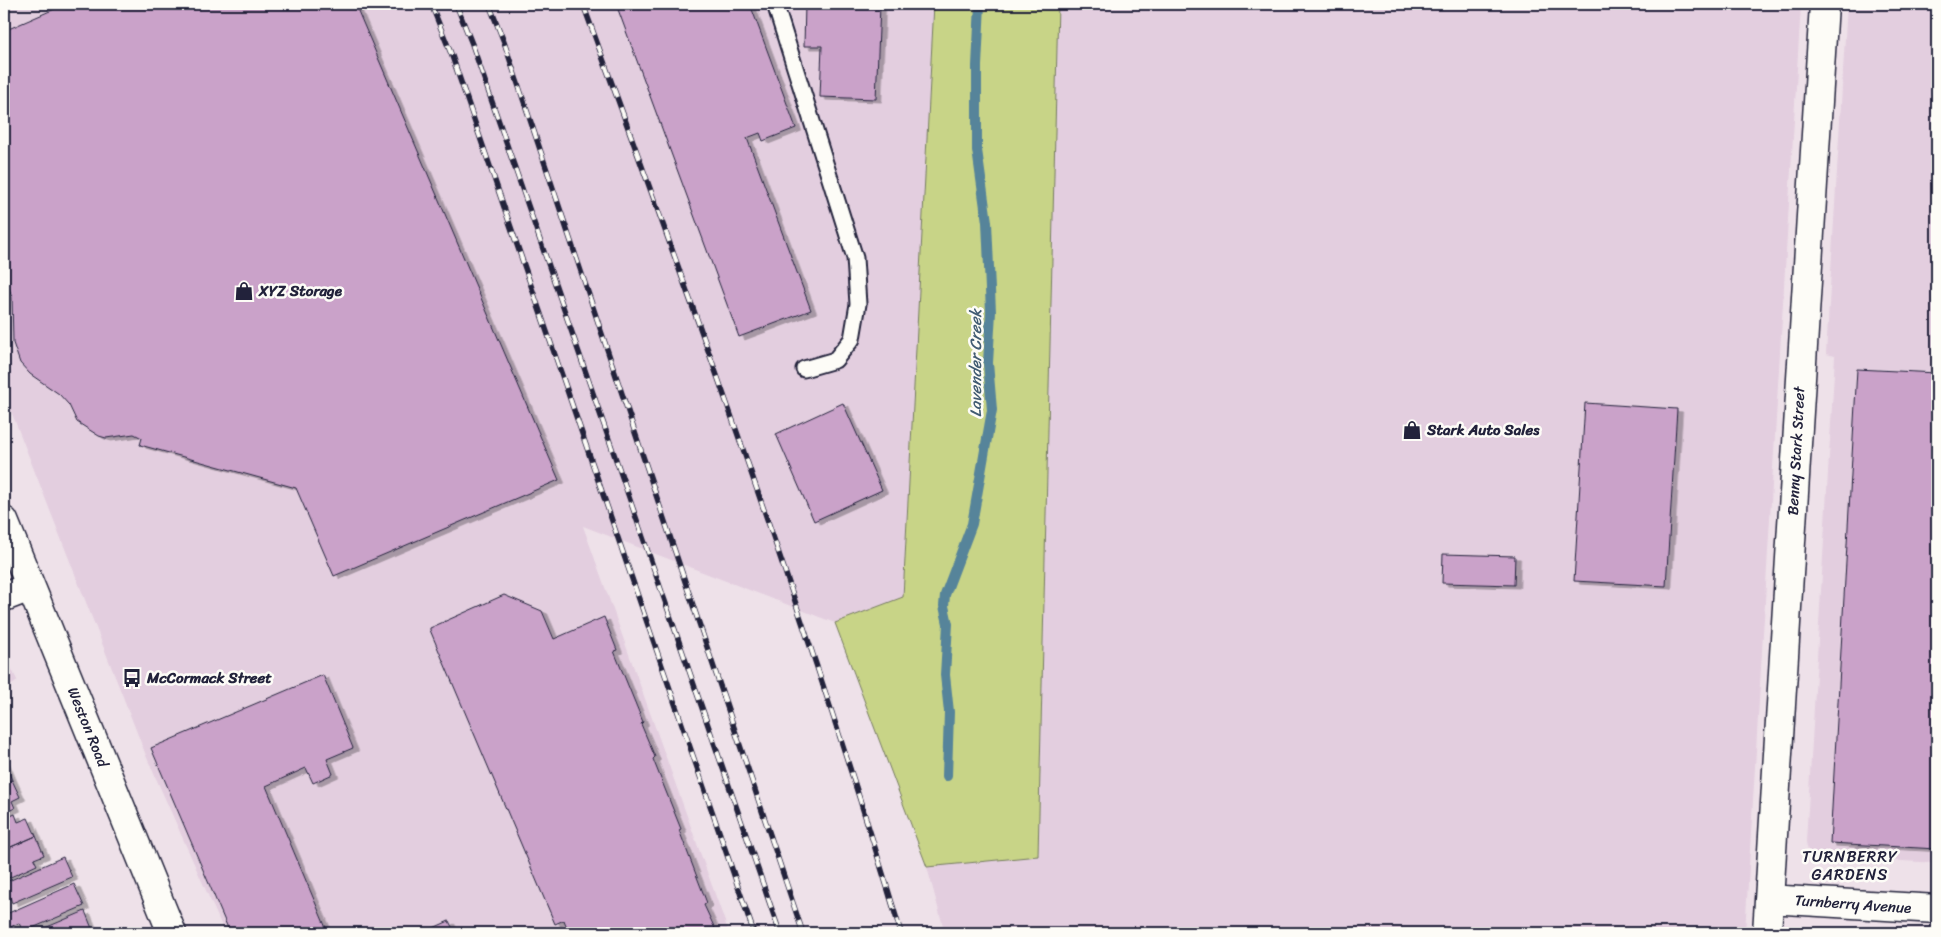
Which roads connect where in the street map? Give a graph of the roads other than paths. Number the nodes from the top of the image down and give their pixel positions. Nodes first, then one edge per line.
1 (775, 4) edge
2 (1824, 4) edge
3 (804, 369) dead end
4 (4, 521) edge
5 (30, 587) junction
6 (4, 597) edge
7 (1769, 899) junction
8 (1937, 909) edge
9 (172, 933) edge
10 (1767, 933) edge

1 - 3 lane
2 - 7 street, Benny Stark Street
4 - 5 street, Weston Road
5 - 6 street
5 - 9 street, Weston Road
7 - 8 street, Turnberry Avenue
7 - 10 street, Benny Stark Street

